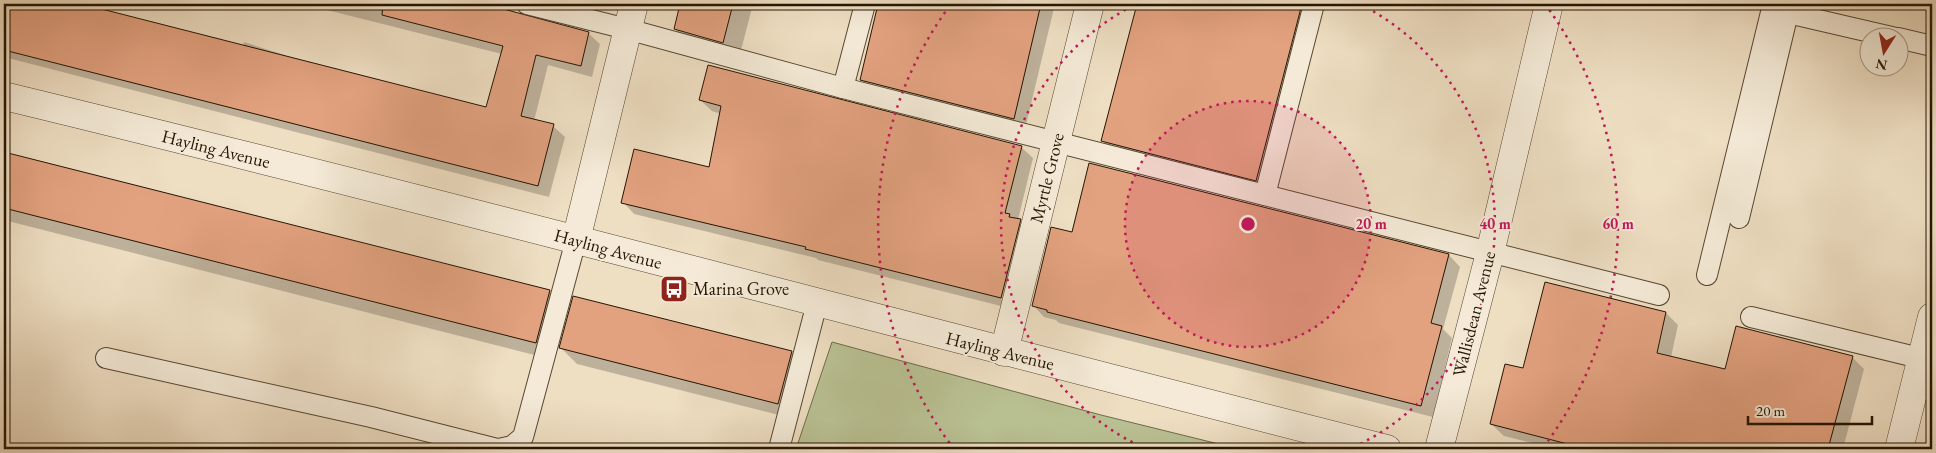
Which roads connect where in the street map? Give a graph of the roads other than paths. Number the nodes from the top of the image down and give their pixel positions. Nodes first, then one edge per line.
1 (527, 4) edge
2 (865, 4) edge
3 (1090, 4) edge
4 (1314, 4) edge
5 (1549, 4) edge
6 (1768, 5) edge
7 (630, 16) edge
8 (1858, 29) edge
9 (1908, 41) edge
10 (1932, 46) edge
11 (843, 88) junction
12 (4, 96) edge
13 (1056, 142) junction
14 (1265, 195) junction
15 (1739, 218) dead end
16 (576, 240) junction
17 (1490, 253) junction
18 (1707, 275) dead end
19 (1659, 294) dead end
20 (816, 303) junction
21 (1751, 316) dead end
22 (1932, 317) edge
23 (1004, 352) junction
24 (106, 358) dead end
25 (1927, 360) edge
26 (498, 449) edge
27 (779, 449) edge
28 (1387, 449) edge
29 (1439, 449) edge
30 (1899, 449) edge

1 - 7 lane
2 - 11 lane
3 - 13 street, Myrtle Grove
4 - 14 lane
5 - 17 street, Wallisdean Avenue
6 - 18 lane
7 - 11 lane
7 - 16 street
8 - 15 lane
9 - 10 lane
11 - 13 lane
12 - 16 street, Hayling Avenue
13 - 14 lane
13 - 23 street, Myrtle Grove
14 - 17 lane
16 - 20 street, Hayling Avenue
16 - 26 lane
17 - 19 lane
17 - 29 street, Wallisdean Avenue
20 - 23 street, Hayling Avenue
20 - 27 lane
21 - 25 lane
22 - 25 street
23 - 28 street, Hayling Avenue
24 - 26 lane
25 - 30 street

